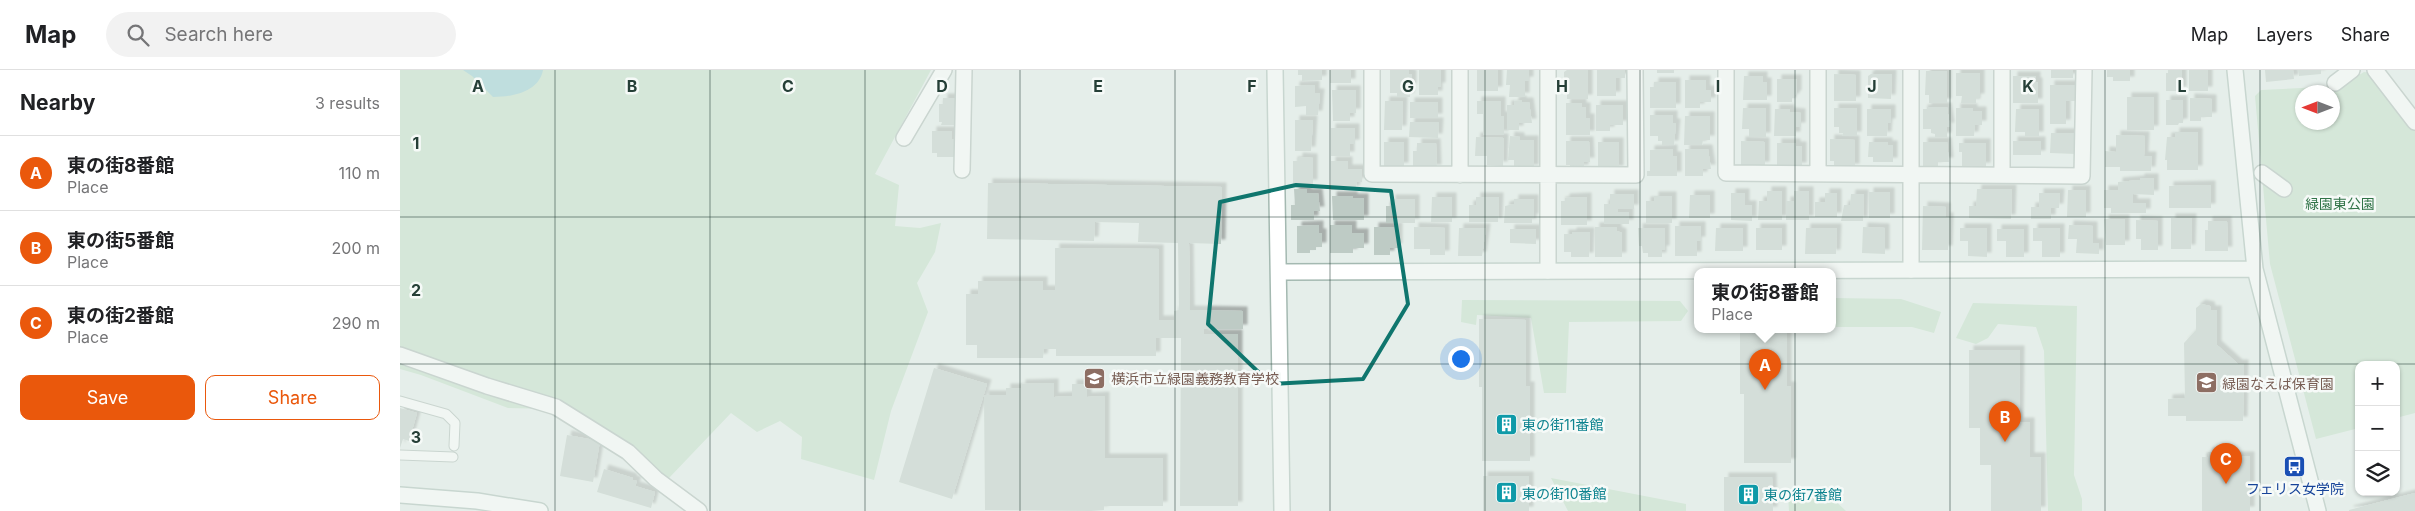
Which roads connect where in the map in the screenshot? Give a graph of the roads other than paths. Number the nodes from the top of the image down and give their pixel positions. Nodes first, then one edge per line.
1 (944, 70) edge
2 (964, 70) edge
3 (1275, 70) edge
4 (1372, 70) edge
5 (1460, 70) edge
6 (1548, 70) edge
7 (1635, 70) edge
8 (1726, 70) edge
9 (1818, 70) edge
10 (1910, 70) edge
11 (2002, 70) edge
12 (2084, 70) edge
13 (2235, 70) edge
14 (2352, 70) edge
15 (2375, 70) edge
16 (2334, 83) dead end
17 (2415, 122) edge
18 (904, 138) dead end
19 (962, 170) dead end
20 (1818, 173) junction
21 (2262, 173) dead end
22 (1460, 174) junction
23 (1911, 174) junction
24 (1548, 175) junction
25 (2002, 175) junction
26 (2284, 189) dead end
27 (2255, 269) junction
28 (1836, 270) edge
29 (1911, 270) junction
30 (1548, 271) junction
31 (1694, 271) edge
32 (1279, 272) junction
33 (400, 355) edge
34 (400, 401) edge
35 (454, 446) dead end
36 (400, 454) edge
37 (453, 457) dead end
38 (400, 495) edge
39 (540, 511) edge
40 (699, 511) edge
41 (1282, 511) edge
42 (2318, 511) edge

1 - 18 street
2 - 19 street
3 - 32 street
4 - 22 street
5 - 22 street
6 - 24 street
7 - 24 street
8 - 20 street
9 - 20 street
10 - 23 street
11 - 25 street
12 - 25 street
13 - 27 street
14 - 16 street
15 - 17 street
20 - 23 street
21 - 26 street
22 - 24 street
23 - 25 street
23 - 29 street
24 - 30 street
27 - 29 street
27 - 42 street
28 - 29 street
30 - 31 street
30 - 32 street
32 - 41 street
33 - 40 street
34 - 35 lane
36 - 37 lane
38 - 39 street

